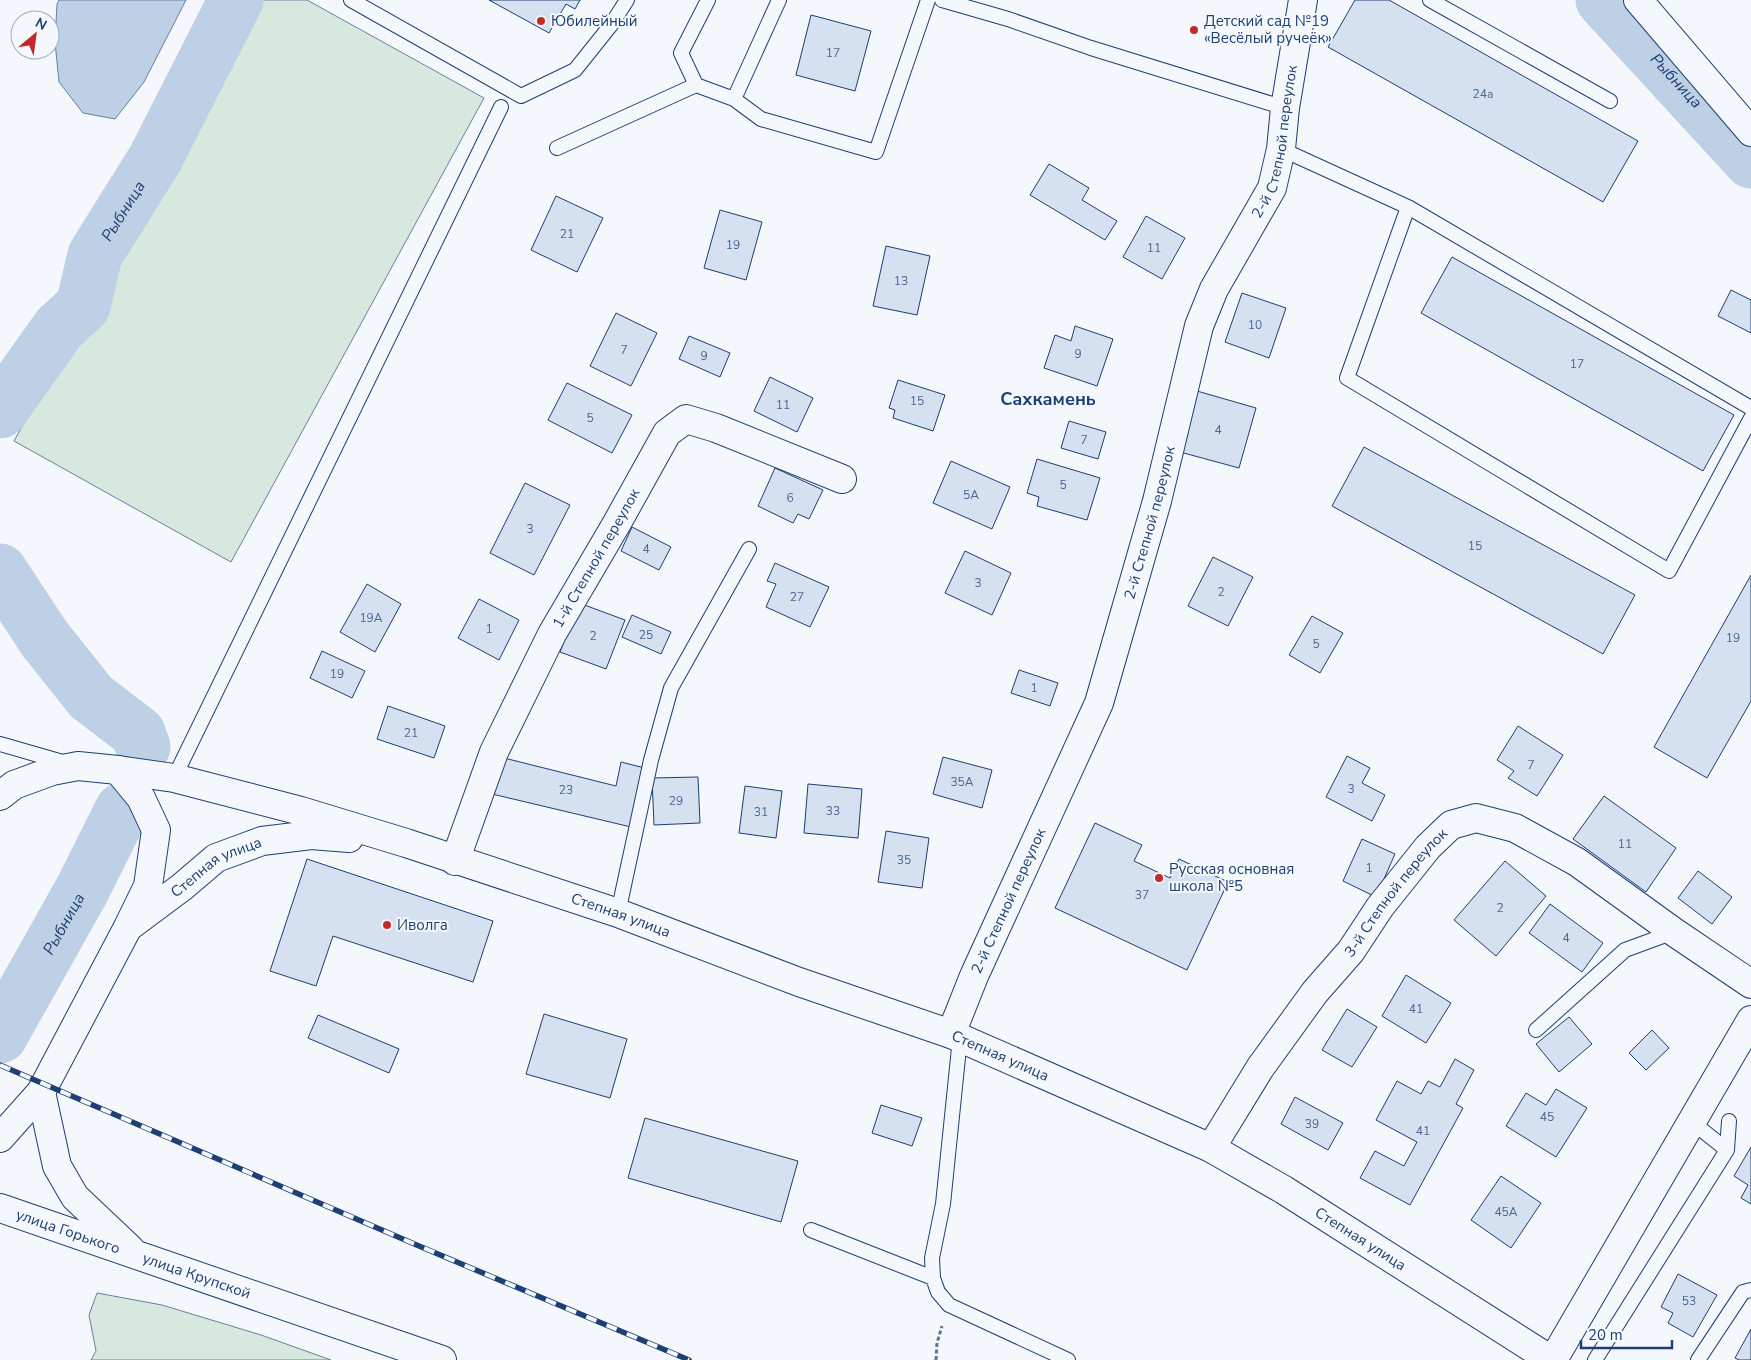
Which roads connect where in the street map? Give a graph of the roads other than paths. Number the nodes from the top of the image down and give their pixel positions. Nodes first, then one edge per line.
1 (351, 0) edge
2 (627, 0) edge
3 (708, 0) edge
4 (779, 0) edge
5 (928, 0) edge
6 (942, 0) edge
7 (1303, 0) edge
8 (1430, 0) edge
9 (1638, 0) edge
10 (696, 85) junction
11 (734, 99) junction
12 (1610, 101) dead end
13 (501, 107) dead end
14 (1286, 108) junction
15 (1751, 132) edge
16 (557, 148) dead end
17 (1281, 149) junction
18 (1408, 207) junction
19 (1751, 408) edge
20 (1751, 418) edge
21 (842, 479) dead end
22 (749, 549) dead end
23 (0, 744) edge
24 (78, 766) junction
25 (118, 770) junction
26 (174, 778) junction
27 (5, 788) edge
28 (406, 844) junction
29 (455, 861) junction
30 (618, 913) junction
31 (128, 927) junction
32 (1674, 932) junction
33 (1751, 984) edge
34 (1751, 1020) edge
35 (1536, 1030) dead end
36 (955, 1036) junction
37 (41, 1092) junction
38 (1729, 1121) dead end
39 (1692, 1122) junction
40 (0, 1138) edge
41 (1211, 1148) junction
42 (1727, 1150) junction
43 (0, 1208) edge
44 (811, 1230) dead end
45 (136, 1255) junction
46 (933, 1278) junction
47 (1751, 1290) edge
48 (442, 1360) edge
49 (1068, 1360) edge
50 (1552, 1360) edge
51 (1595, 1360) edge
52 (1698, 1360) edge

1 - 2 lane
3 - 10 lane
4 - 11 lane
5 - 11 lane
6 - 14 lane
7 - 14 street, 2-й Степной переулок
8 - 12 lane
9 - 15 street
10 - 11 lane
10 - 16 lane
13 - 26 lane
14 - 17 street, 2-й Степной переулок
17 - 18 lane
17 - 36 street, 2-й Степной переулок
18 - 19 lane
18 - 20 lane
21 - 29 street, 1-й Степной переулок
22 - 30 lane
23 - 24 lane
24 - 25 street, Степная улица
24 - 27 street, Степная улица
25 - 26 street, Степная улица
25 - 31 street
26 - 28 street, Степная улица
28 - 29 street, Степная улица
28 - 31 street, Степная улица
29 - 30 street, Степная улица
30 - 36 street, Степная улица
31 - 37 street
32 - 33 street, 3-й Степной переулок
32 - 35 lane
32 - 41 street, 3-й Степной переулок
34 - 39 street
36 - 41 street, Степная улица
36 - 46 lane
37 - 40 street
37 - 45 street, улица Крупской
38 - 42 lane
39 - 42 lane
39 - 50 street
41 - 50 street, Степная улица
42 - 51 lane
43 - 45 street, улица Горького
44 - 46 lane
45 - 48 street, улица Крупской
46 - 49 lane
47 - 52 lane

